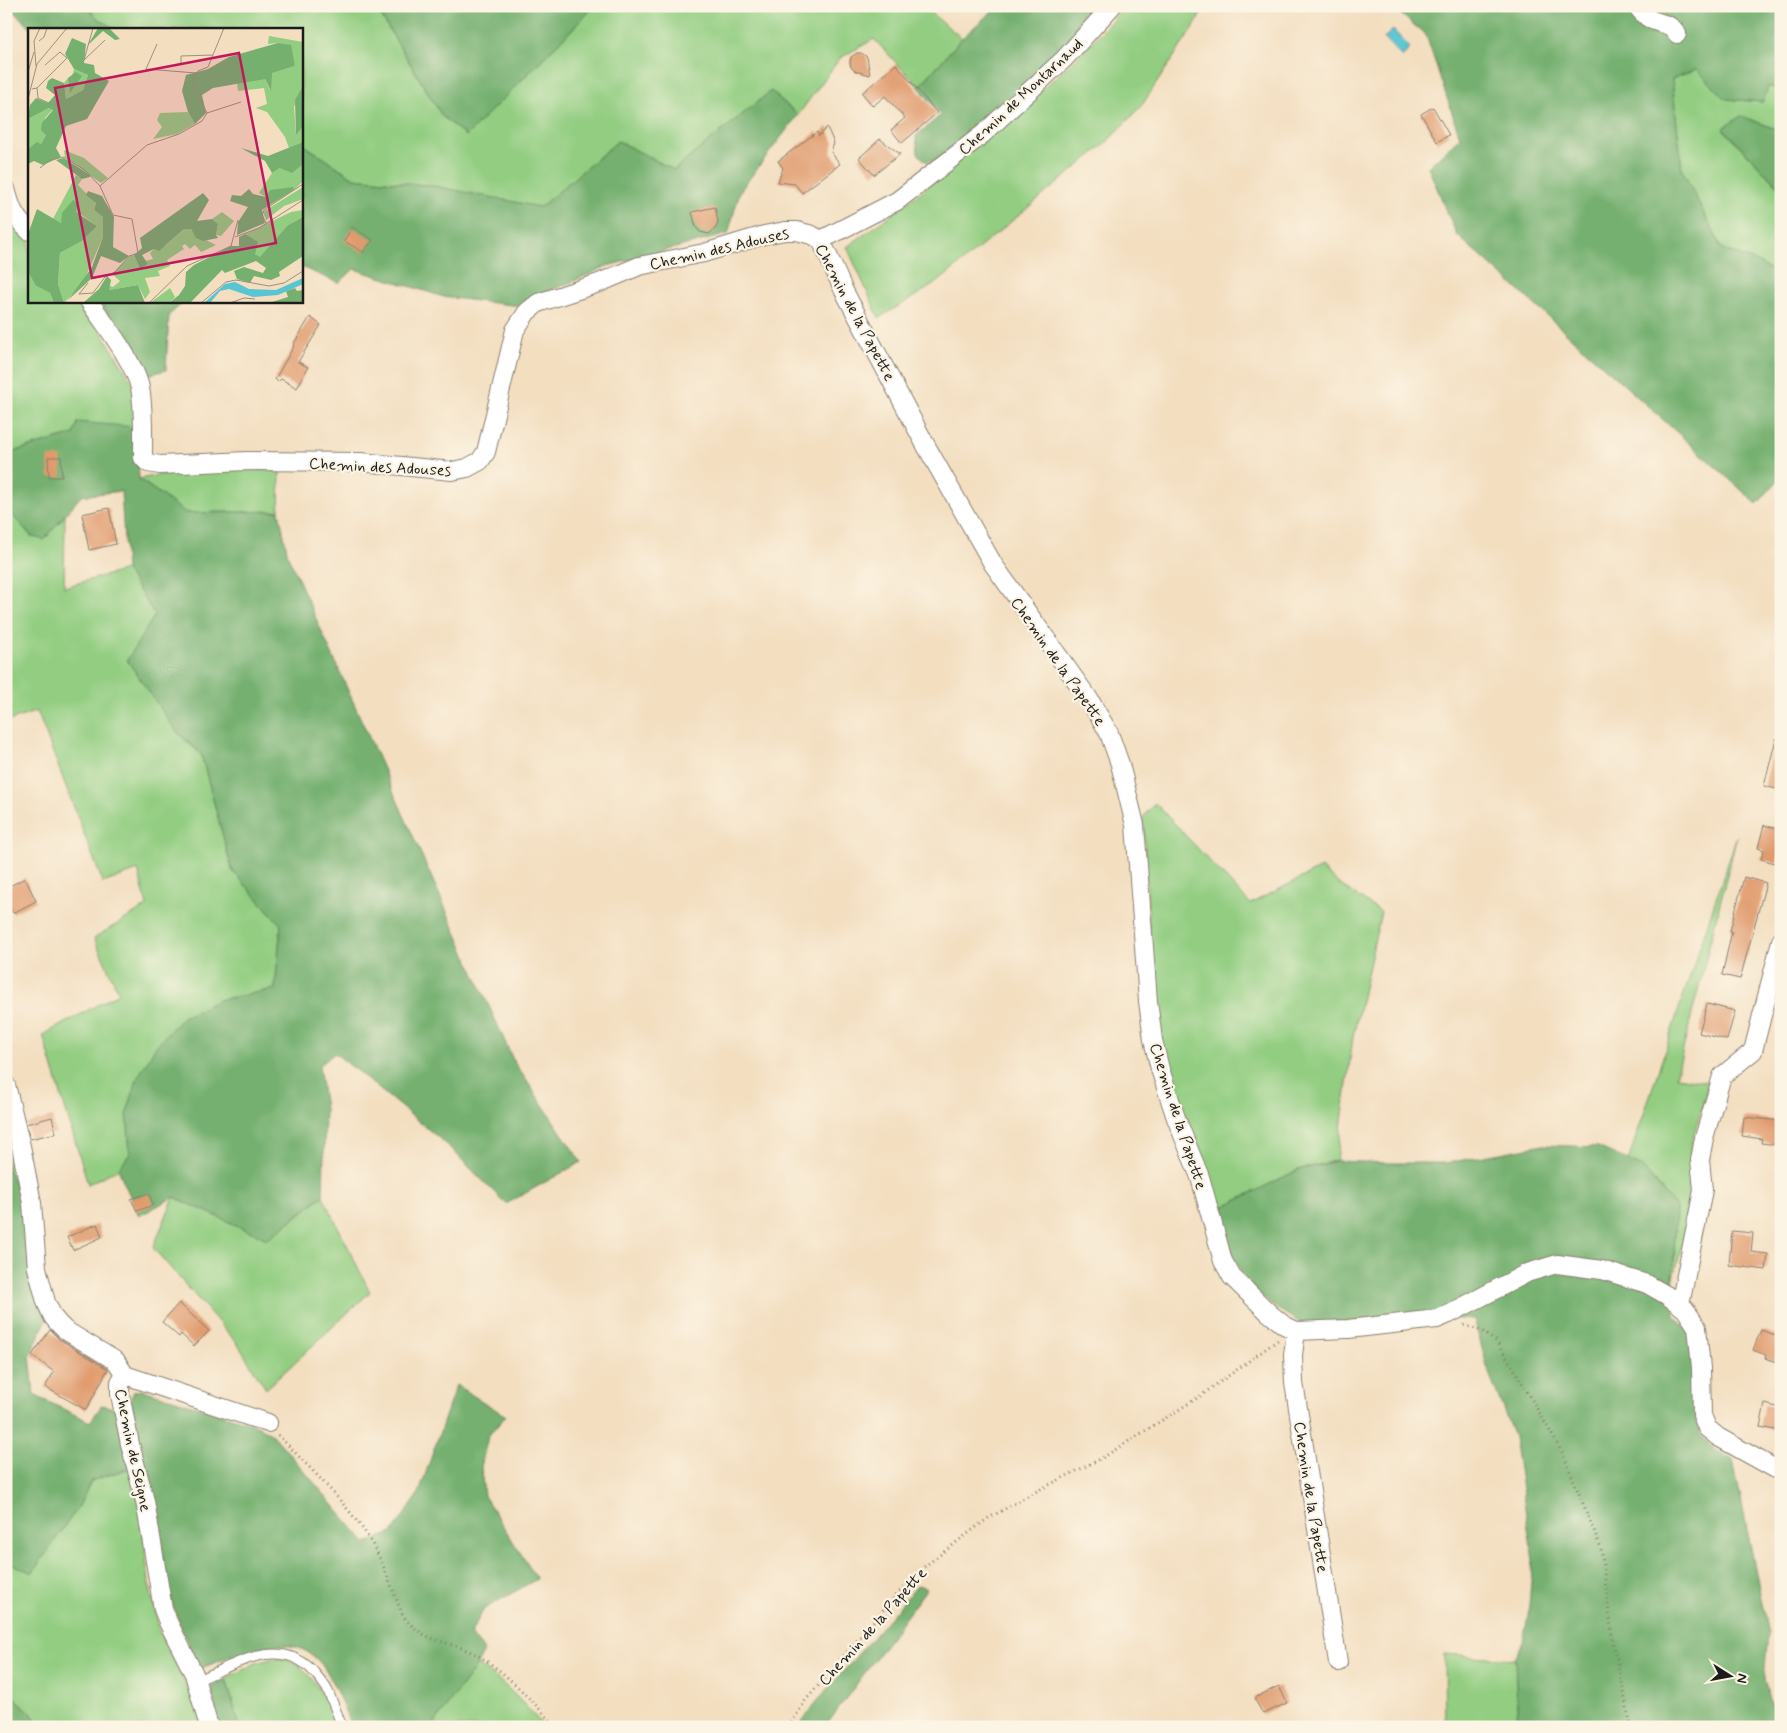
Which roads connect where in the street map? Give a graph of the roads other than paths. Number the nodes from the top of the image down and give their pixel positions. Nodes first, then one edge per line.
1 (1112, 6) edge
2 (1637, 6) edge
3 (1677, 34) dead end
4 (6, 189) edge
5 (28, 230) edge
6 (816, 238) junction
7 (89, 302) edge
8 (1781, 941) edge
9 (6, 1085) edge
10 (1680, 1305) junction
11 (1296, 1332) junction
12 (124, 1375) junction
13 (268, 1423) road end
14 (1781, 1472) edge
15 (1338, 1662) dead end
16 (196, 1681) junction
17 (209, 1727) edge
18 (342, 1727) edge

1 - 6 street, Chemin de Montarnaud
2 - 3 street
4 - 5 street
6 - 7 street, Chemin des Adouses
6 - 11 street, Chemin de la Papette
8 - 10 street
9 - 12 street, Chemin de Seigne
10 - 11 street
10 - 14 street
11 - 15 street, Chemin de la Papette
12 - 13 street
12 - 16 street, Chemin de Seigne
16 - 17 street, Chemin de Seigne
16 - 18 lane

